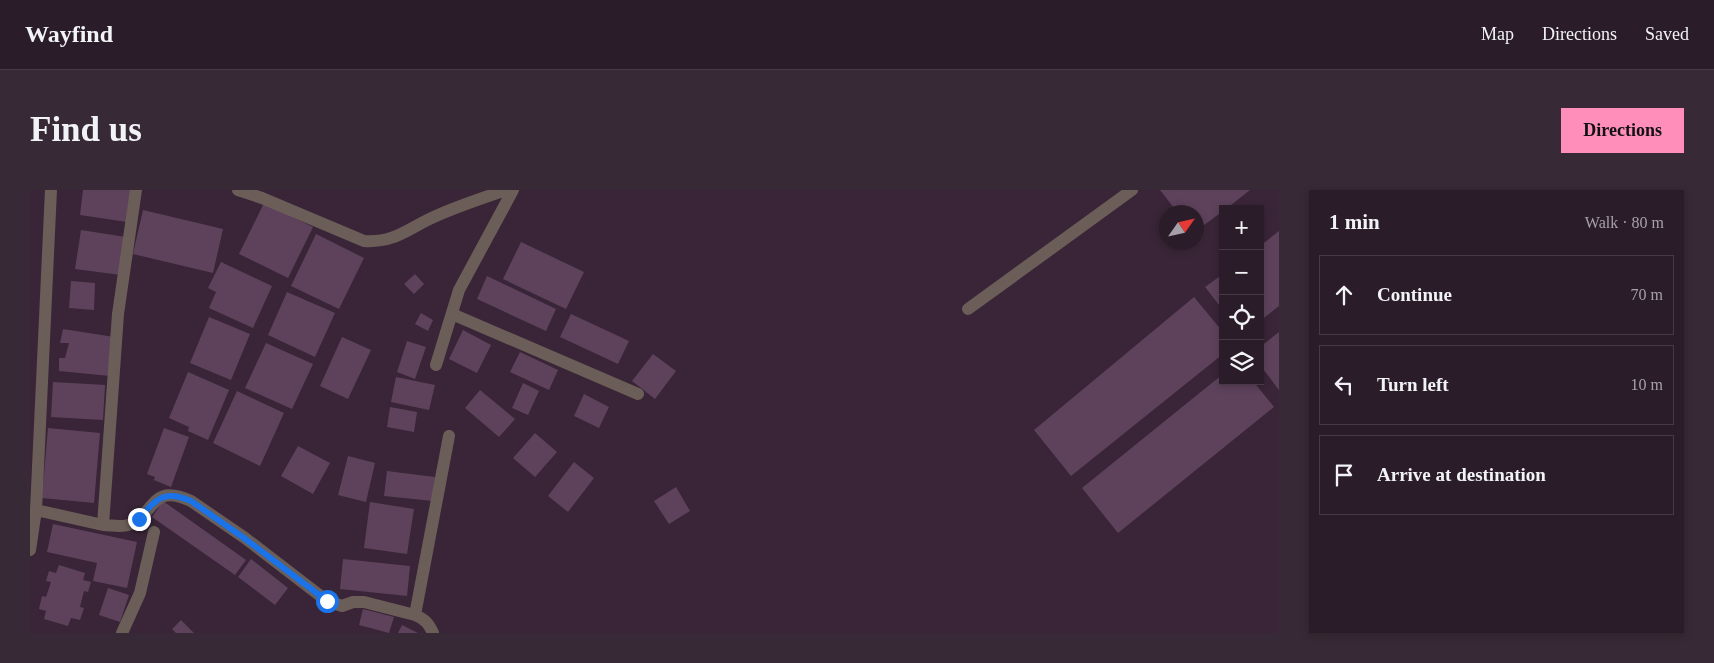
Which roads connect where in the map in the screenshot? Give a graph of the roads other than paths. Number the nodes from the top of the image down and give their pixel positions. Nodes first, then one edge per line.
1 (51, 190) edge
2 (136, 190) edge
3 (238, 190) edge
4 (506, 190) edge
5 (513, 190) edge
6 (1132, 190) edge
7 (968, 309) dead end
8 (452, 314) junction
9 (436, 365) dead end
10 (638, 394) dead end
11 (449, 436) dead end
12 (36, 510) junction
13 (103, 525) junction
14 (154, 532) dead end
15 (30, 550) edge
16 (415, 615) junction
17 (122, 633) edge
18 (433, 633) edge

1 - 12 street
2 - 13 street
3 - 4 street
5 - 8 street
6 - 7 street
8 - 9 street
8 - 10 street
11 - 16 street
12 - 13 street
12 - 15 street
13 - 16 street
14 - 17 street
16 - 18 street

